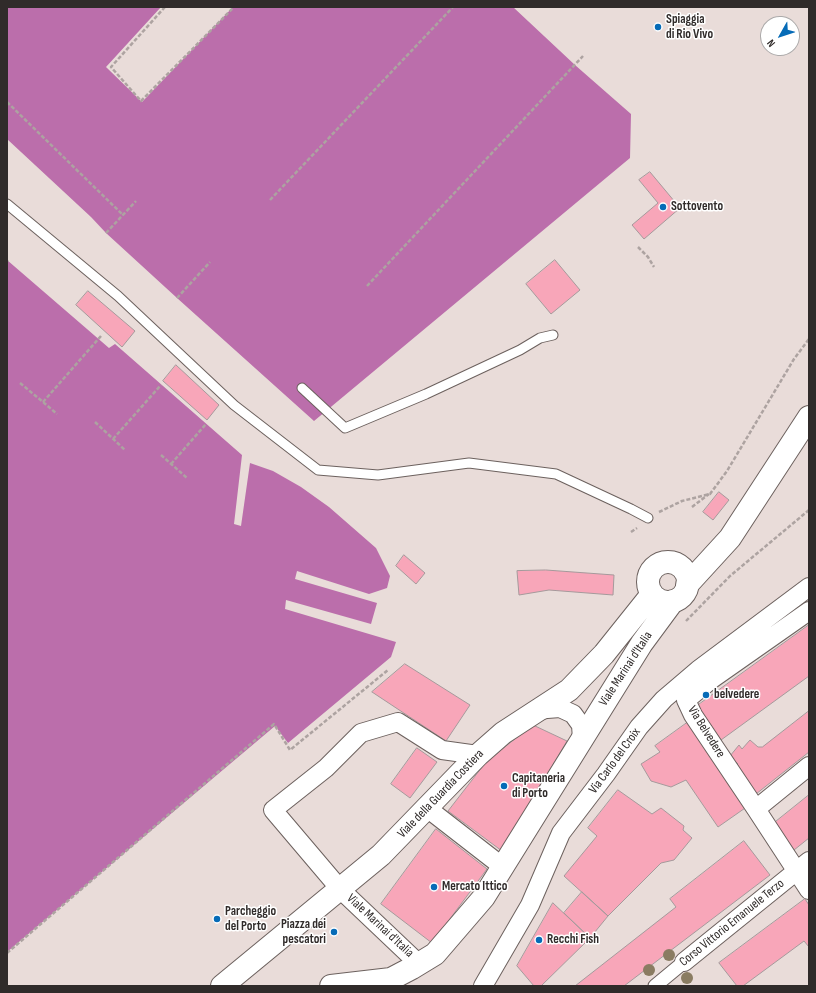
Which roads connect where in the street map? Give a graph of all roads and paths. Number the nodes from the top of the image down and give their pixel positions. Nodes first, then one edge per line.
1 (165, 7) edge
2 (234, 7) edge
3 (454, 7) edge
4 (583, 56) dead end
5 (7, 102) edge
6 (136, 200) dead end
7 (270, 200) dead end
8 (7, 204) edge
9 (123, 214) junction
10 (106, 233) dead end
11 (638, 247) dead end
12 (210, 262) dead end
13 (654, 267) dead end
14 (367, 286) dead end
15 (176, 298) dead end
16 (553, 335) dead end
17 (101, 336) dead end
18 (809, 339) edge
19 (20, 383) dead end
20 (161, 385) dead end
21 (302, 388) dead end
22 (43, 402) junction
23 (57, 414) dead end
24 (809, 417) edge
25 (96, 422) dead end
26 (206, 424) dead end
27 (113, 439) junction
28 (125, 450) dead end
29 (161, 455) dead end
30 (171, 464) junction
31 (187, 478) dead end
32 (710, 494) junction
33 (692, 507) dead end
34 (809, 510) edge
35 (648, 518) junction
36 (631, 532) dead end
37 (730, 538) junction
38 (678, 565) junction
39 (688, 584) junction
40 (809, 587) edge
41 (652, 594) junction
42 (673, 601) junction
43 (809, 611) edge
44 (686, 622) dead end
45 (388, 670) dead end
46 (535, 712) junction
47 (582, 739) junction
48 (478, 755) junction
49 (809, 766) edge
50 (427, 808) junction
51 (756, 809) junction
52 (803, 866) edge
53 (503, 867) junction
54 (340, 889) junction
55 (809, 890) edge
56 (7, 953) edge
57 (684, 962) joint
58 (419, 964) junction
59 (222, 986) edge
60 (331, 986) edge
61 (483, 986) edge
62 (655, 986) edge

1 - 2 path
3 - 7 path
4 - 14 path
5 - 9 path
6 - 9 path
8 - 35 lane
9 - 10 path
11 - 13 path
12 - 15 path
16 - 21 lane
17 - 22 path
18 - 32 path
19 - 22 path
20 - 27 path
22 - 23 path
24 - 37 main road, Viale Marinai d'Italia
25 - 27 path
26 - 30 path
27 - 28 path
29 - 30 path
30 - 31 path
32 - 33 path
32 - 35 path
34 - 44 path
35 - 36 path
37 - 38 main road, Viale Marinai d'Italia
37 - 39 main road, Viale Marinai d'Italia
38 - 39 main road
38 - 41 main road, Viale Marinai d'Italia
39 - 42 main road, Viale Marinai d'Italia
40 - 61 street, Via Carlo del Croix
41 - 42 main road
41 - 46 main road, Viale della Guardia Costiera
42 - 47 main road, Viale Marinai d'Italia
43 - 51 street, Via Belvedere
45 - 56 path
46 - 47 street
46 - 48 main road, Viale della Guardia Costiera
47 - 53 main road, Viale Marinai d'Italia
48 - 50 main road, Viale della Guardia Costiera
48 - 54 street, Viale Marinai d'Italia
49 - 51 street
50 - 53 street
50 - 54 main road, Viale della Guardia Costiera
51 - 52 street, Via Belvedere
52 - 55 street, Via Belvedere
52 - 57 street, Corso Vittorio Emanuele Terzo
53 - 58 main road, Viale Marinai d'Italia
54 - 58 street, Viale Marinai d'Italia
54 - 59 main road, Viale della Guardia Costiera
57 - 62 street, Corso Vittorio Emanuele Terzo
58 - 60 main road, Viale Marinai d'Italia

